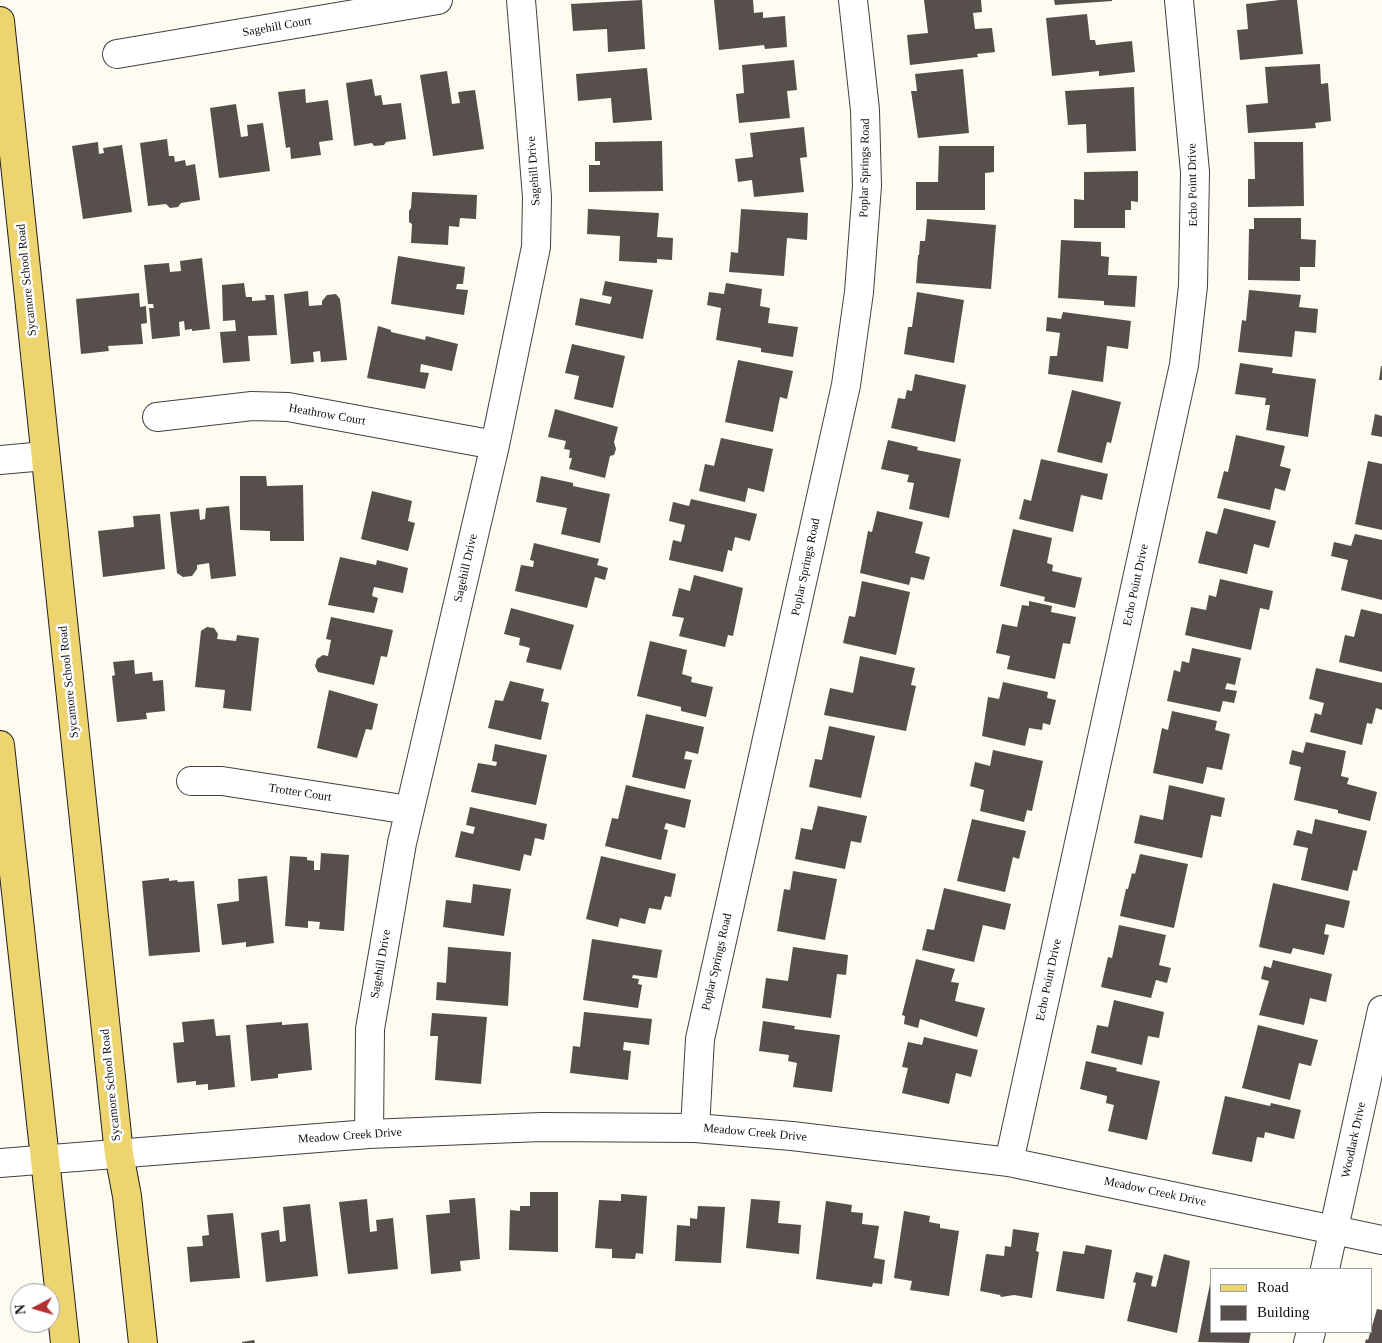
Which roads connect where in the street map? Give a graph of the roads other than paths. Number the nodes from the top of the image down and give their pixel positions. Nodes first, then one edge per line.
1 (438, 0) edge
2 (521, 0) edge
3 (853, 0) edge
4 (1179, 0) edge
5 (0, 21) edge
6 (117, 54) dead end
7 (158, 417) dead end
8 (495, 445) junction
9 (45, 456) junction
10 (0, 460) edge
11 (0, 745) edge
12 (191, 781) dead end
13 (3, 794) edge
14 (409, 810) junction
15 (1382, 1010) edge
16 (695, 1128) junction
17 (369, 1134) junction
18 (119, 1154) junction
19 (44, 1160) junction
20 (1009, 1162) junction
21 (0, 1163) edge
22 (1334, 1230) junction
23 (1382, 1240) edge
24 (1325, 1268) edge
25 (65, 1343) edge
26 (142, 1343) edge

1 - 6 street, Sagehill Court
2 - 8 street, Sagehill Drive
3 - 16 street, Poplar Springs Road
4 - 20 street, Echo Point Drive
5 - 9 main road, Sycamore School Road
7 - 8 street, Heathrow Court
8 - 14 street, Sagehill Drive
9 - 10 street
9 - 18 main road, Sycamore School Road
11 - 13 main road
12 - 14 street, Trotter Court
13 - 19 main road
14 - 17 street, Sagehill Drive
15 - 22 street, Woodlark Drive
16 - 17 street, Meadow Creek Drive
16 - 20 street, Meadow Creek Drive
17 - 18 street, Meadow Creek Drive
18 - 19 street, Meadow Creek Drive
18 - 26 main road, Sycamore School Road
19 - 21 street, Meadow Creek Drive
19 - 25 main road
20 - 22 street, Meadow Creek Drive
22 - 23 street, Meadow Creek Drive
22 - 24 street, Woodlark Drive

